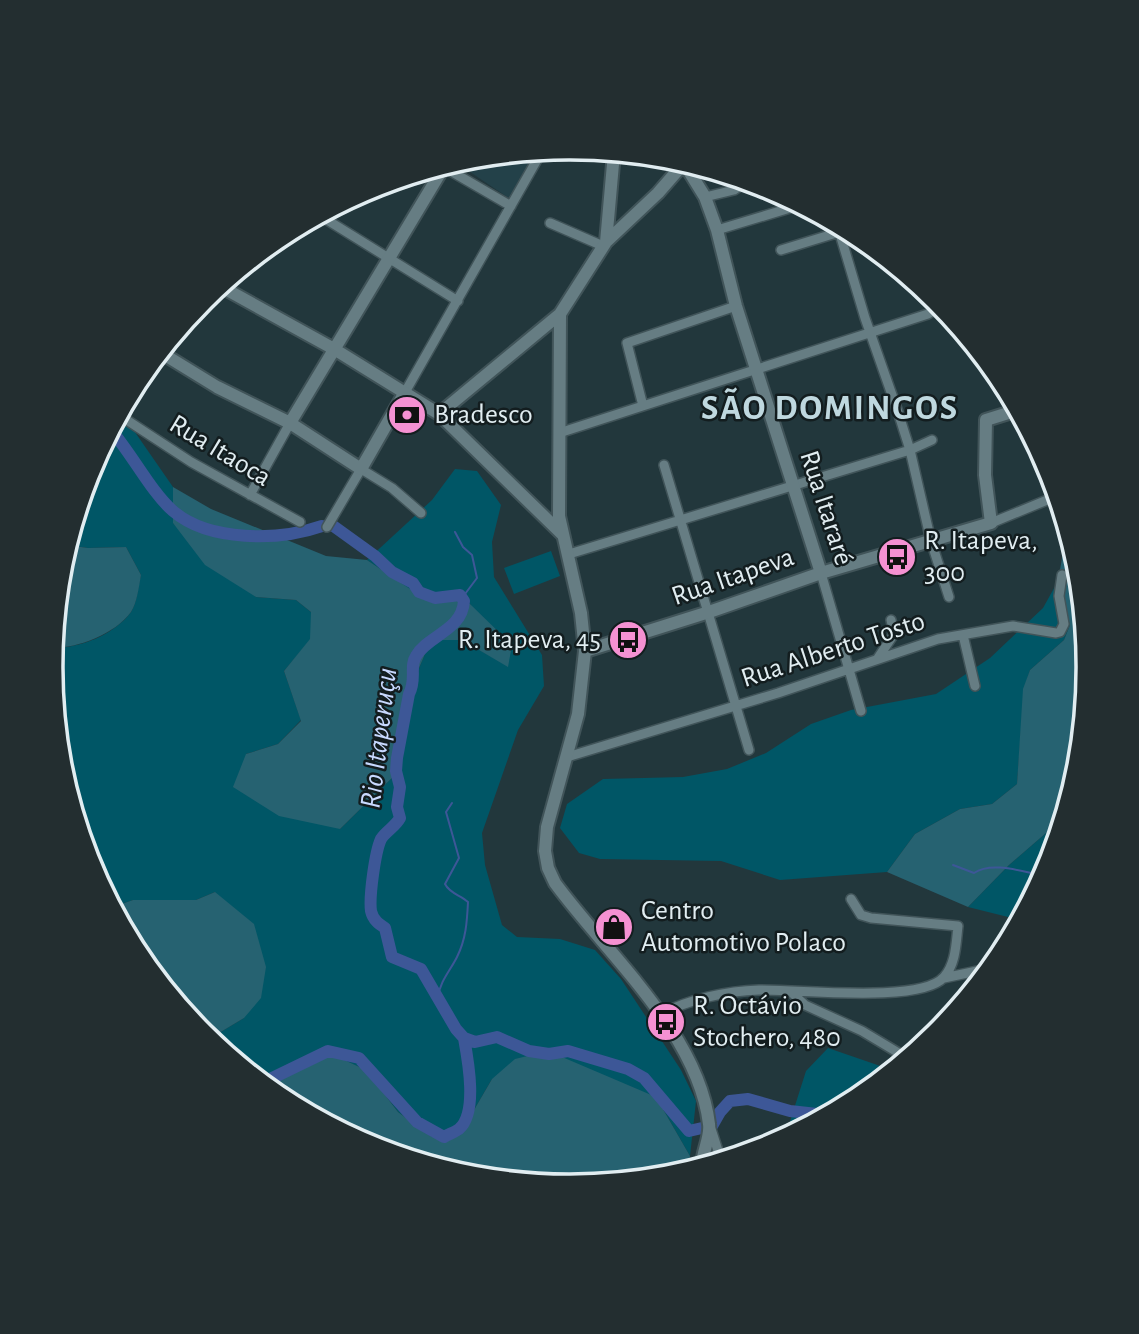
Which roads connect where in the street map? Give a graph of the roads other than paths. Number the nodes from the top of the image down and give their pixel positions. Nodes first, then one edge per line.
1 (536, 162) edge
2 (613, 163) edge
3 (676, 172) edge
4 (457, 174) edge
5 (692, 176) edge
6 (436, 178) edge
7 (736, 189) edge
8 (705, 197) junction
9 (511, 206) junction
10 (786, 209) edge
11 (610, 212) junction
12 (633, 218) junction
13 (329, 221) edge
14 (550, 223) dead end
15 (717, 230) junction
16 (830, 233) edge
17 (845, 242) edge
18 (605, 244) junction
19 (781, 250) dead end
20 (389, 257) junction
21 (230, 292) edge
22 (458, 301) junction
23 (736, 306) junction
24 (931, 312) edge
25 (560, 314) junction
26 (539, 331) junction
27 (871, 333) junction
28 (561, 343) junction
29 (334, 349) junction
30 (169, 358) edge
31 (758, 369) junction
32 (404, 394) junction
33 (643, 406) junction
34 (1008, 413) edge
35 (439, 414) junction
36 (127, 420) edge
37 (290, 423) junction
38 (564, 431) junction
39 (932, 440) dead end
40 (909, 450) junction
41 (664, 465) dead end
42 (361, 469) junction
43 (793, 486) junction
44 (250, 495) junction
45 (1047, 500) edge
46 (558, 505) junction
47 (421, 513) dead end
48 (542, 515) junction
49 (681, 521) junction
50 (300, 522) dead end
51 (991, 523) junction
52 (327, 527) dead end
53 (562, 534) junction
54 (931, 541) junction
55 (569, 554) junction
56 (821, 573) junction
57 (1062, 575) dead end
58 (948, 597) dead end
59 (709, 612) junction
60 (891, 620) dead end
61 (963, 635) junction
62 (585, 651) junction
63 (878, 659) junction
64 (849, 668) junction
65 (975, 686) dead end
66 (737, 705) junction
67 (861, 711) dead end
68 (749, 750) dead end
69 (567, 757) junction
70 (851, 899) dead end
71 (973, 972) edge
72 (944, 978) junction
73 (790, 991) junction
74 (661, 1014) junction
75 (898, 1052) edge
76 (710, 1128) junction
77 (717, 1151) edge
78 (703, 1155) edge

1 - 9 street
2 - 11 street
3 - 12 street
4 - 9 street
5 - 8 street, Rua Itararé
6 - 20 street
7 - 8 street
8 - 15 street, Rua Itararé
9 - 22 street
10 - 15 street
11 - 12 street
11 - 18 street
12 - 18 street
13 - 20 street
14 - 18 street
15 - 23 street, Rua Itararé
16 - 19 street
17 - 27 street
18 - 25 street
20 - 22 street
20 - 29 street
21 - 29 street
22 - 32 street
23 - 31 street, Rua Itararé
23 - 33 street
24 - 27 street
25 - 26 street
25 - 28 street
26 - 28 street
26 - 35 street
27 - 31 street
27 - 40 street
28 - 38 street
29 - 32 street
29 - 37 street
30 - 37 street
31 - 33 street
31 - 43 street, Rua Itararé
32 - 35 street
32 - 42 street
33 - 38 street
34 - 51 street
35 - 48 street
36 - 44 street, Rua Itaoca
37 - 42 street
37 - 44 street
38 - 46 street
39 - 40 street
40 - 43 street
40 - 54 street
41 - 49 street
42 - 47 street
42 - 52 street
43 - 49 street
43 - 56 street, Rua Itararé
44 - 50 street, Rua Itaoca
45 - 51 street, Rua Itapeva
46 - 48 street
46 - 53 street
48 - 53 street
49 - 55 street
49 - 59 street
51 - 54 street, Rua Itapeva
53 - 55 street
54 - 56 street, Rua Itapeva
54 - 58 street
55 - 62 street
56 - 59 street, Rua Itapeva
56 - 64 street, Rua Itararé
57 - 61 street, Rua Alberto Tosto
59 - 62 street, Rua Itapeva
59 - 66 street
60 - 63 street
61 - 63 street, Rua Alberto Tosto
61 - 65 street
62 - 69 street
63 - 64 street, Rua Alberto Tosto
64 - 66 street, Rua Alberto Tosto
64 - 67 street, Rua Itararé
66 - 68 street
66 - 69 street, Rua Alberto Tosto
69 - 74 street
70 - 72 street
71 - 72 street
72 - 73 street
73 - 74 street
73 - 75 street
74 - 76 street
76 - 77 street
76 - 78 street

